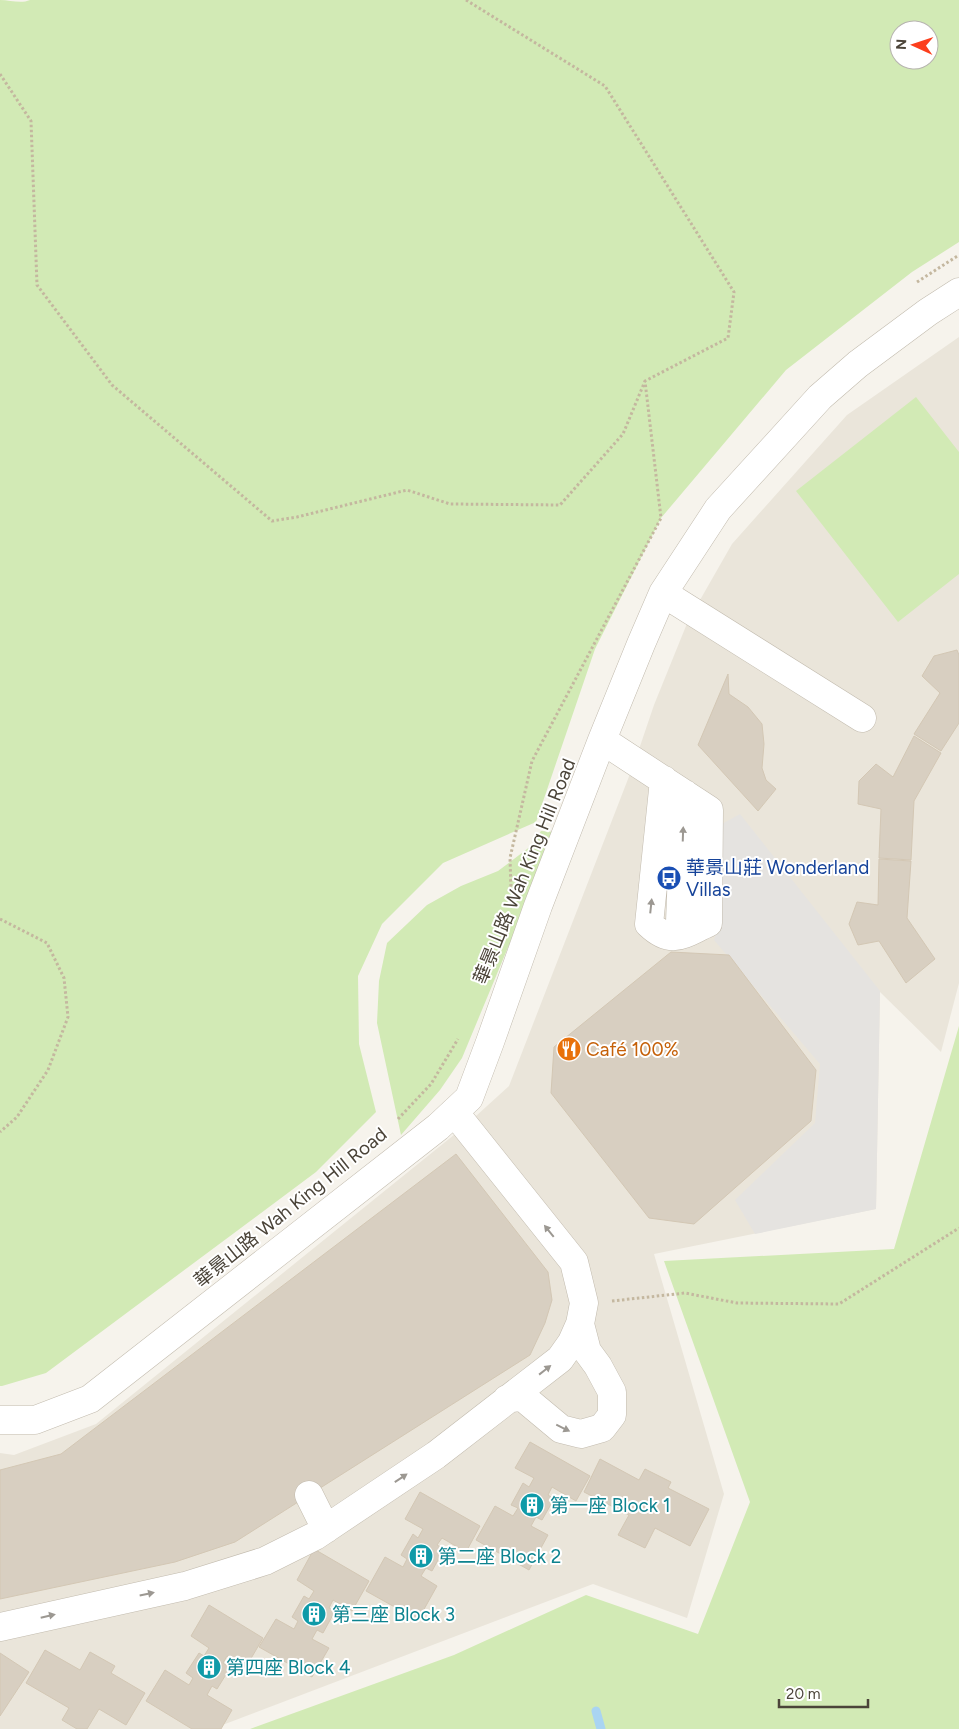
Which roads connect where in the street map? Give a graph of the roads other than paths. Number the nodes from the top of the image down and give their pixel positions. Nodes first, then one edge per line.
1 (959, 292) edge
2 (664, 593) junction
3 (862, 718) dead end
4 (602, 740) junction
5 (675, 787) junction
6 (455, 1113) junction
7 (582, 1314) junction
8 (507, 1399) junction
9 (0, 1420) edge
10 (308, 1495) dead end
11 (326, 1529) junction
12 (0, 1626) edge

1 - 2 street, 華景山路 Wah King Hill Road
2 - 3 street
2 - 4 street, 華景山路 Wah King Hill Road
4 - 5 street
4 - 6 street, 華景山路 Wah King Hill Road
5 -> 5 street
7 -> 6 street
6 - 9 street, 華景山路 Wah King Hill Road
8 -> 7 street
8 -> 7 street
11 -> 8 street
10 - 11 street
12 -> 11 street

